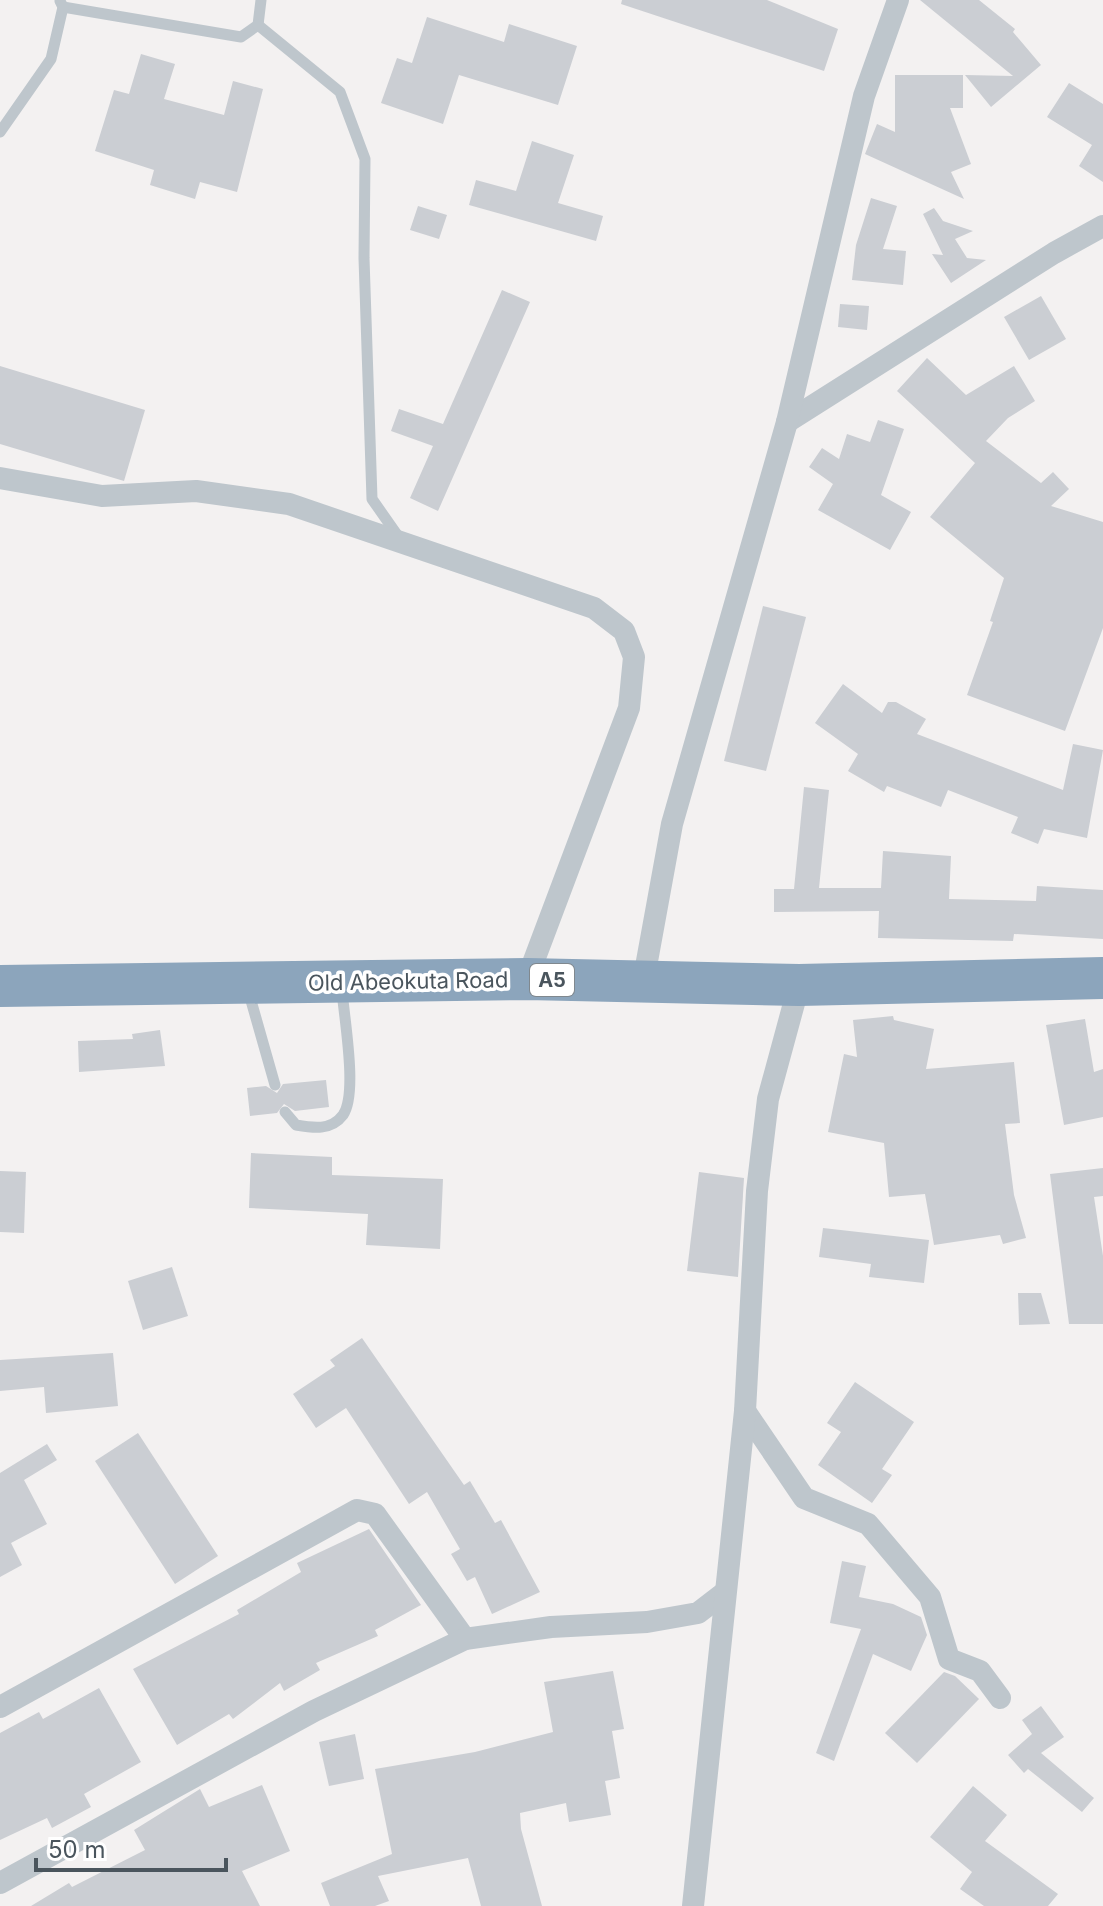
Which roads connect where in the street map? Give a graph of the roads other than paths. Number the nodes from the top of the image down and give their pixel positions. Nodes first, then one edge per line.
1 (261, 0) edge
2 (898, 0) edge
3 (61, 3) edge
4 (258, 25) junction
5 (0, 132) edge
6 (1103, 226) edge
7 (787, 422) junction
8 (0, 478) edge
9 (401, 541) junction
10 (1103, 978) edge
11 (527, 979) junction
12 (342, 982) junction
13 (246, 983) junction
14 (643, 983) junction
15 (799, 985) junction
16 (0, 986) edge
17 (275, 1085) dead end
18 (285, 1112) dead end
19 (745, 1411) junction
20 (724, 1593) junction
21 (465, 1639) junction
22 (1000, 1698) dead end
23 (0, 1707) edge
24 (0, 1883) edge
25 (693, 1906) edge

1 - 4 lane
2 - 7 street
3 - 4 lane
3 - 5 lane
4 - 9 lane
6 - 7 street
7 - 14 street
8 - 9 street
9 - 11 street
10 - 15 highway, Old Abeokuta Road / A5
11 - 12 highway, Old Abeokuta Road / A5
11 - 14 highway, Old Abeokuta Road / A5
12 - 13 highway, Old Abeokuta Road / A5
12 - 18 lane
13 - 16 highway, Old Abeokuta Road / A5
13 - 17 lane
14 - 15 highway, Old Abeokuta Road / A5
15 - 19 street
19 - 20 street
19 - 22 street
20 - 21 street
20 - 25 street
21 - 23 street
21 - 24 street

